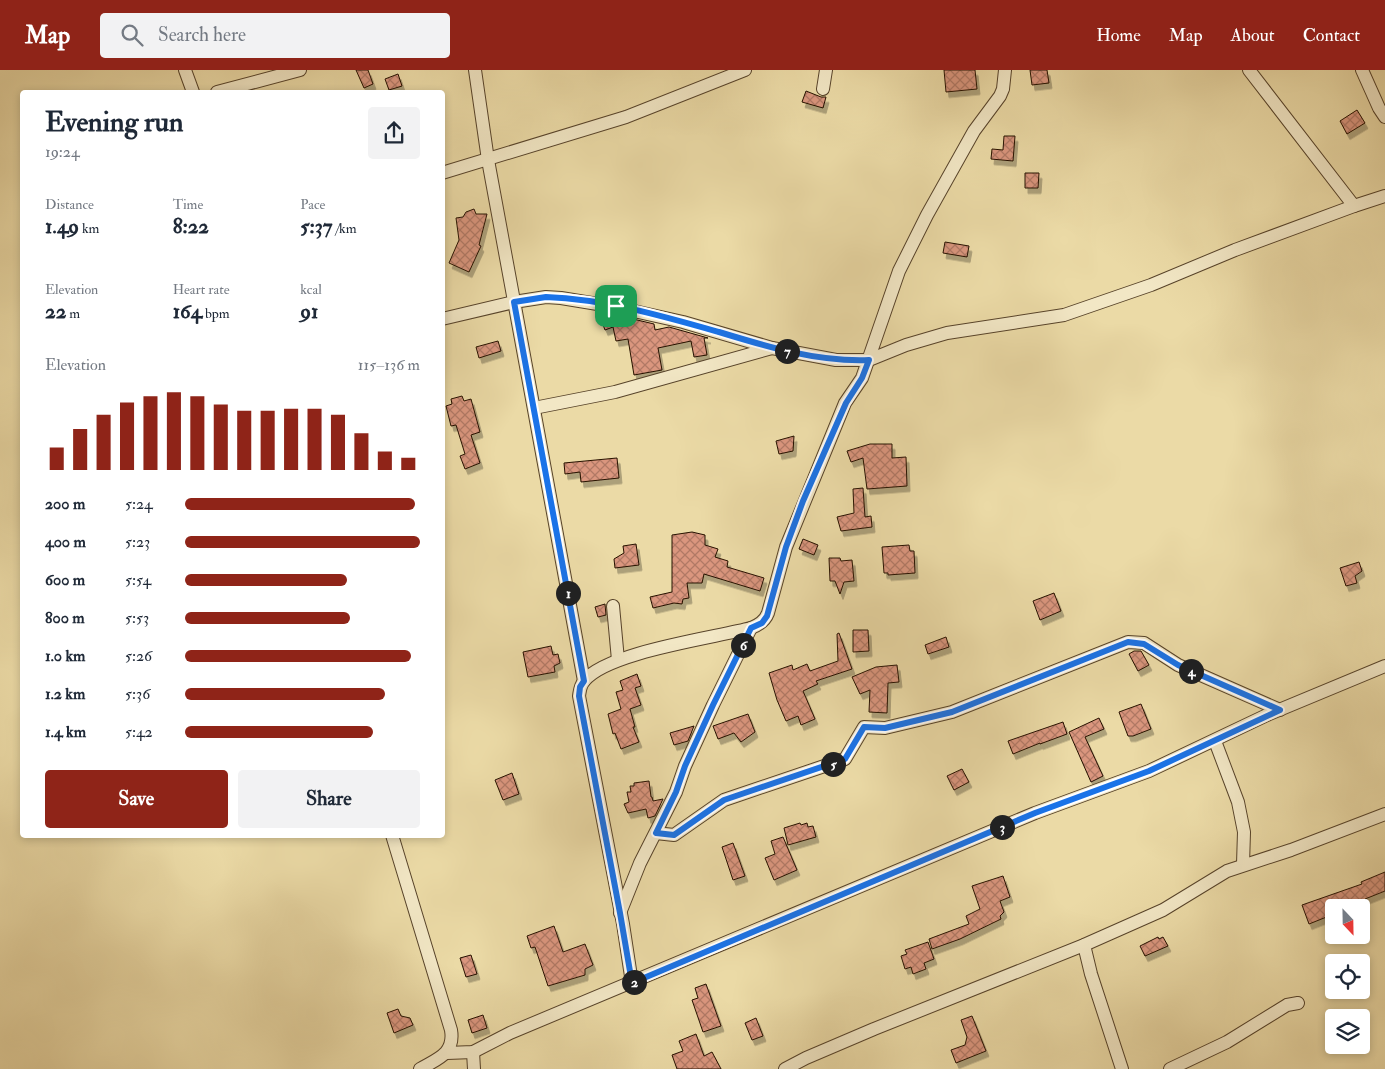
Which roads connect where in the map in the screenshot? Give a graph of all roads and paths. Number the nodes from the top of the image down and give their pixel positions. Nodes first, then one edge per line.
1 (186, 70) edge
2 (300, 70) edge
3 (475, 70) edge
4 (745, 70) edge
5 (826, 70) edge
6 (1005, 70) edge
7 (1249, 70) edge
8 (1362, 70) edge
9 (823, 89) dead end
10 (192, 90) edge
11 (225, 90) edge
12 (1385, 117) edge
13 (488, 160) junction
14 (445, 172) edge
15 (1385, 196) edge
16 (1354, 206) junction
17 (514, 302) junction
18 (445, 318) edge
19 (772, 348) junction
20 (869, 360) junction
21 (534, 408) junction
22 (612, 606) dead end
23 (751, 628) junction
24 (618, 660) junction
25 (1385, 666) edge
26 (584, 681) junction
27 (1280, 710) junction
28 (1215, 741) junction
29 (1385, 814) edge
30 (656, 833) junction
31 (393, 838) edge
32 (1243, 864) junction
33 (620, 913) junction
34 (1084, 946) junction
35 (632, 983) junction
36 (1298, 1003) dead end
37 (474, 1052) junction
38 (447, 1053) junction
39 (420, 1069) edge
40 (474, 1069) edge
41 (784, 1069) edge
42 (1122, 1069) edge
43 (1170, 1069) edge

1 - 10 street
2 - 11 street
3 - 13 street
4 - 13 street
5 - 9 street
6 - 20 street
7 - 16 street
8 - 12 street
13 - 14 street
13 - 17 street
15 - 16 street
16 - 20 street
17 - 18 street
17 - 19 street
17 - 21 street
19 - 20 street
19 - 21 street
20 - 23 street
21 - 26 street
22 - 24 street
23 - 24 street
23 - 30 street
24 - 26 street
25 - 27 street
26 - 33 street
27 - 28 street
27 - 30 street
28 - 32 street
28 - 35 street
29 - 32 street
30 - 33 street
31 - 38 street
32 - 34 street
33 - 35 street
34 - 41 street
34 - 42 street
35 - 37 street
36 - 43 street
37 - 38 street
37 - 40 street
38 - 39 street

